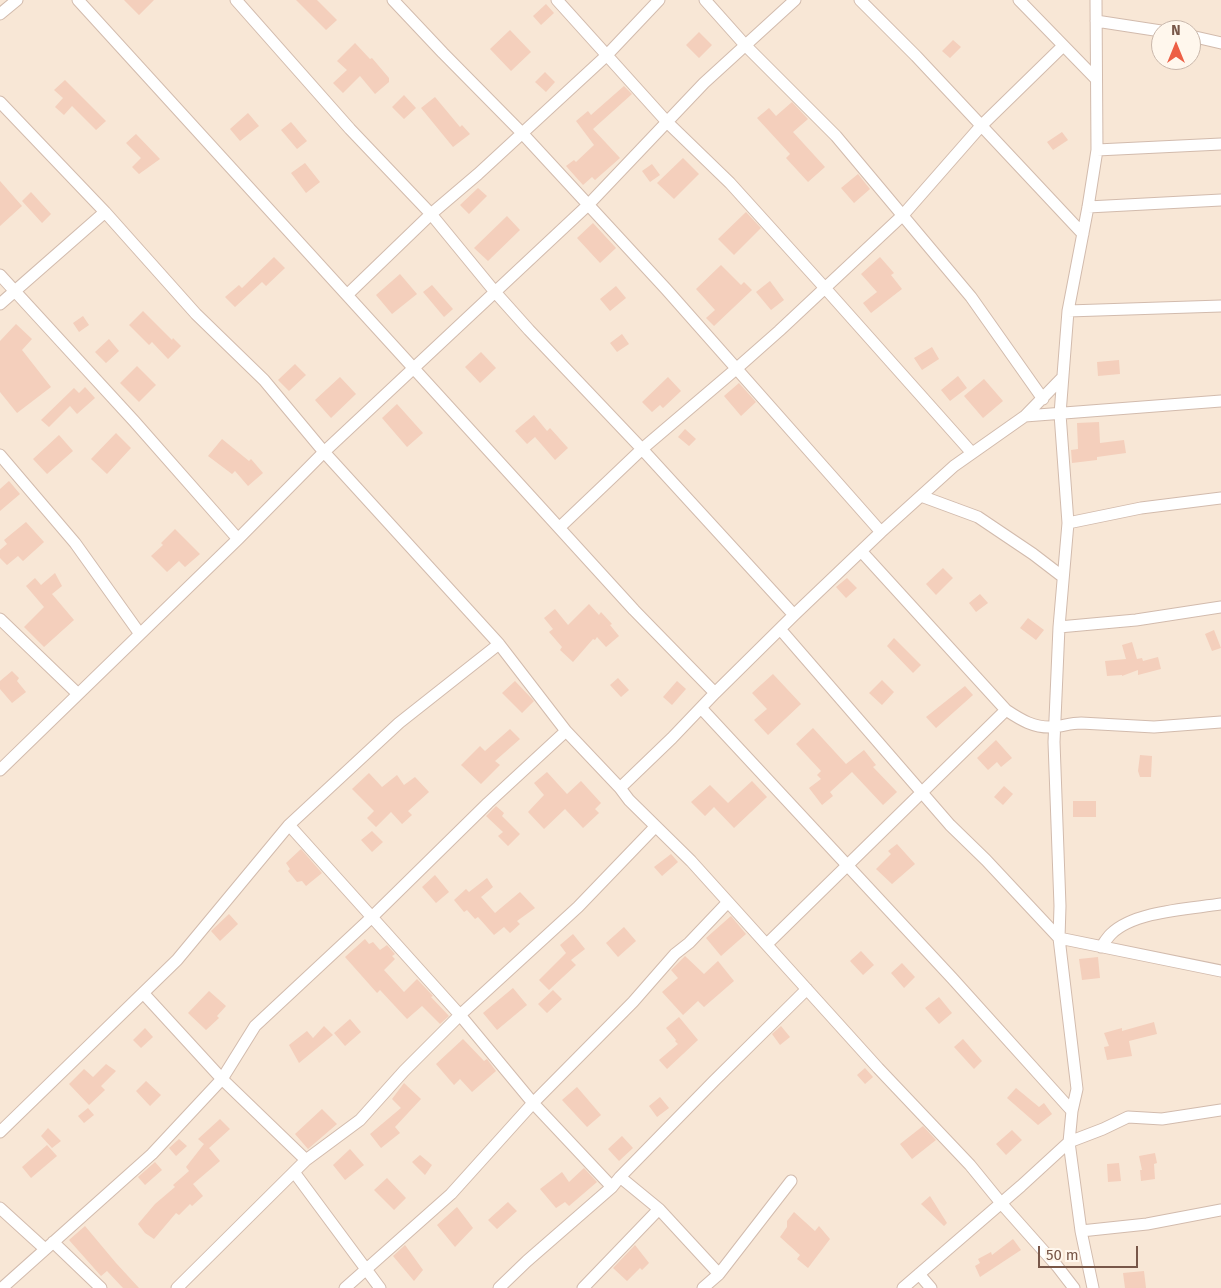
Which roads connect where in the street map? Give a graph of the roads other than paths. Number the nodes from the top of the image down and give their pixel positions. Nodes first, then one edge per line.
1 (17, 0) edge
2 (78, 0) edge
3 (236, 0) edge
4 (394, 0) edge
5 (558, 0) edge
6 (659, 0) edge
7 (705, 0) edge
8 (795, 0) edge
9 (860, 0) edge
10 (1019, 0) edge
11 (1096, 0) edge
12 (0, 14) edge
13 (1096, 21) junction
14 (1151, 29) edge
15 (1201, 38) edge
16 (1221, 43) edge
17 (746, 46) junction
18 (1063, 46) junction
19 (606, 56) junction
20 (1096, 79) junction
21 (0, 102) edge
22 (667, 122) junction
23 (981, 126) junction
24 (522, 133) junction
25 (1221, 144) edge
26 (1097, 150) junction
27 (1221, 200) edge
28 (588, 204) junction
29 (1088, 207) junction
30 (105, 212) junction
31 (431, 214) junction
32 (903, 215) junction
33 (1083, 234) junction
34 (0, 274) edge
35 (826, 288) junction
36 (15, 291) junction
37 (495, 292) junction
38 (347, 295) junction
39 (0, 304) edge
40 (1221, 306) edge
41 (1068, 310) junction
42 (414, 368) junction
43 (736, 369) junction
44 (1061, 379) junction
45 (1043, 399) junction
46 (1221, 401) edge
47 (1060, 414) junction
48 (1025, 416) junction
49 (642, 449) junction
50 (324, 452) junction
51 (972, 452) junction
52 (0, 455) edge
53 (921, 496) junction
54 (1221, 498) edge
55 (1068, 523) junction
56 (560, 527) junction
57 (882, 532) junction
58 (238, 539) junction
59 (861, 551) junction
60 (1063, 577) junction
61 (1221, 607) edge
62 (794, 615) junction
63 (0, 619) edge
64 (1058, 628) junction
65 (780, 629) junction
66 (140, 634) junction
67 (499, 644) junction
68 (715, 693) junction
69 (78, 694) junction
70 (701, 708) junction
71 (1006, 710) junction
72 (1221, 722) edge
73 (1055, 727) junction
74 (566, 731) junction
75 (0, 770) edge
76 (620, 788) junction
77 (923, 792) junction
78 (289, 825) junction
79 (655, 827) junction
80 (847, 865) junction
81 (728, 902) junction
82 (1221, 904) edge
83 (372, 917) junction
84 (1059, 938) junction
85 (768, 944) junction
86 (1101, 947) junction
87 (1221, 972) edge
88 (807, 989) junction
89 (144, 994) junction
90 (460, 1015) junction
91 (222, 1079) junction
92 (534, 1103) junction
93 (1221, 1110) edge
94 (1072, 1111) junction
95 (0, 1132) edge
96 (1069, 1142) junction
97 (306, 1160) junction
98 (294, 1172) junction
99 (620, 1178) junction
100 (791, 1181) dead end
101 (612, 1187) junction
102 (1001, 1203) junction
103 (0, 1208) edge
104 (658, 1209) junction
105 (1221, 1210) edge
106 (1081, 1231) junction
107 (49, 1245) junction
108 (366, 1269) junction
109 (718, 1274) junction
110 (919, 1274) junction
111 (2, 1288) edge
112 (101, 1288) edge
113 (177, 1288) edge
114 (345, 1288) edge
115 (380, 1288) edge
116 (499, 1288) edge
117 (583, 1288) edge
118 (703, 1288) edge
119 (903, 1288) edge
120 (931, 1288) edge
121 (1074, 1288) edge
122 (1093, 1288) edge

1 - 12 street
2 - 38 street
3 - 31 street
4 - 24 street
5 - 19 street
6 - 19 street
7 - 17 street
8 - 17 street
9 - 23 street
10 - 18 street
11 - 13 street
13 - 14 street
13 - 20 street
15 - 16 street
17 - 22 street
17 - 32 street
18 - 20 street
18 - 23 street
19 - 22 street
19 - 24 street
20 - 26 street
21 - 30 street
22 - 28 street
22 - 35 street
23 - 32 street
23 - 33 street
24 - 28 street
24 - 31 street
25 - 26 street
26 - 29 street
27 - 29 street
28 - 37 street
28 - 43 street
29 - 33 street
30 - 36 street
30 - 50 street
31 - 37 street
31 - 38 street
32 - 35 street
32 - 45 street
33 - 41 street
34 - 36 street
35 - 43 street
35 - 51 street
36 - 39 street
36 - 58 street
37 - 42 street
37 - 49 street
38 - 42 street
40 - 41 street
41 - 44 street
42 - 50 street
42 - 56 street
43 - 49 street
43 - 57 street
44 - 45 street
44 - 47 street
45 - 48 street
46 - 47 street
47 - 48 street
47 - 55 street
48 - 51 street
49 - 56 street
49 - 62 street
50 - 58 street
50 - 67 street
51 - 53 street
52 - 66 street
53 - 57 street
53 - 60 street
54 - 55 street
55 - 60 street
56 - 68 street
57 - 59 street
58 - 66 street
59 - 62 street
59 - 71 street
60 - 64 street
61 - 64 street
62 - 65 street
63 - 69 street
64 - 73 street
65 - 68 street
65 - 77 street
66 - 69 street
67 - 74 street
67 - 78 street
68 - 70 street
69 - 75 street
70 - 76 street
70 - 80 street
71 - 73 street
71 - 77 street
72 - 73 street
73 - 84 street
74 - 76 street
74 - 83 street
76 - 79 street
77 - 80 street
77 - 84 street
78 - 83 street
78 - 89 street
79 - 81 street
79 - 90 street
80 - 85 street
80 - 94 street
81 - 85 street
81 - 92 street
82 - 86 street
83 - 90 street
83 - 91 street
84 - 86 street
84 - 94 street
85 - 88 street
86 - 87 street
88 - 99 street
88 - 102 street
89 - 91 street
89 - 95 street
90 - 92 street
90 - 97 street
91 - 97 street
91 - 107 street
92 - 101 street
92 - 108 street
93 - 96 street
94 - 96 street
96 - 102 street
96 - 106 street
97 - 98 street
98 - 108 street
98 - 113 street
99 - 101 street
99 - 104 street
100 - 109 street
101 - 116 street
102 - 110 street
102 - 121 street
103 - 107 street
104 - 109 street
104 - 117 street
105 - 106 street
106 - 122 street
107 - 111 street
107 - 112 street
108 - 114 street
108 - 115 street
109 - 118 street
110 - 119 street
110 - 120 street

